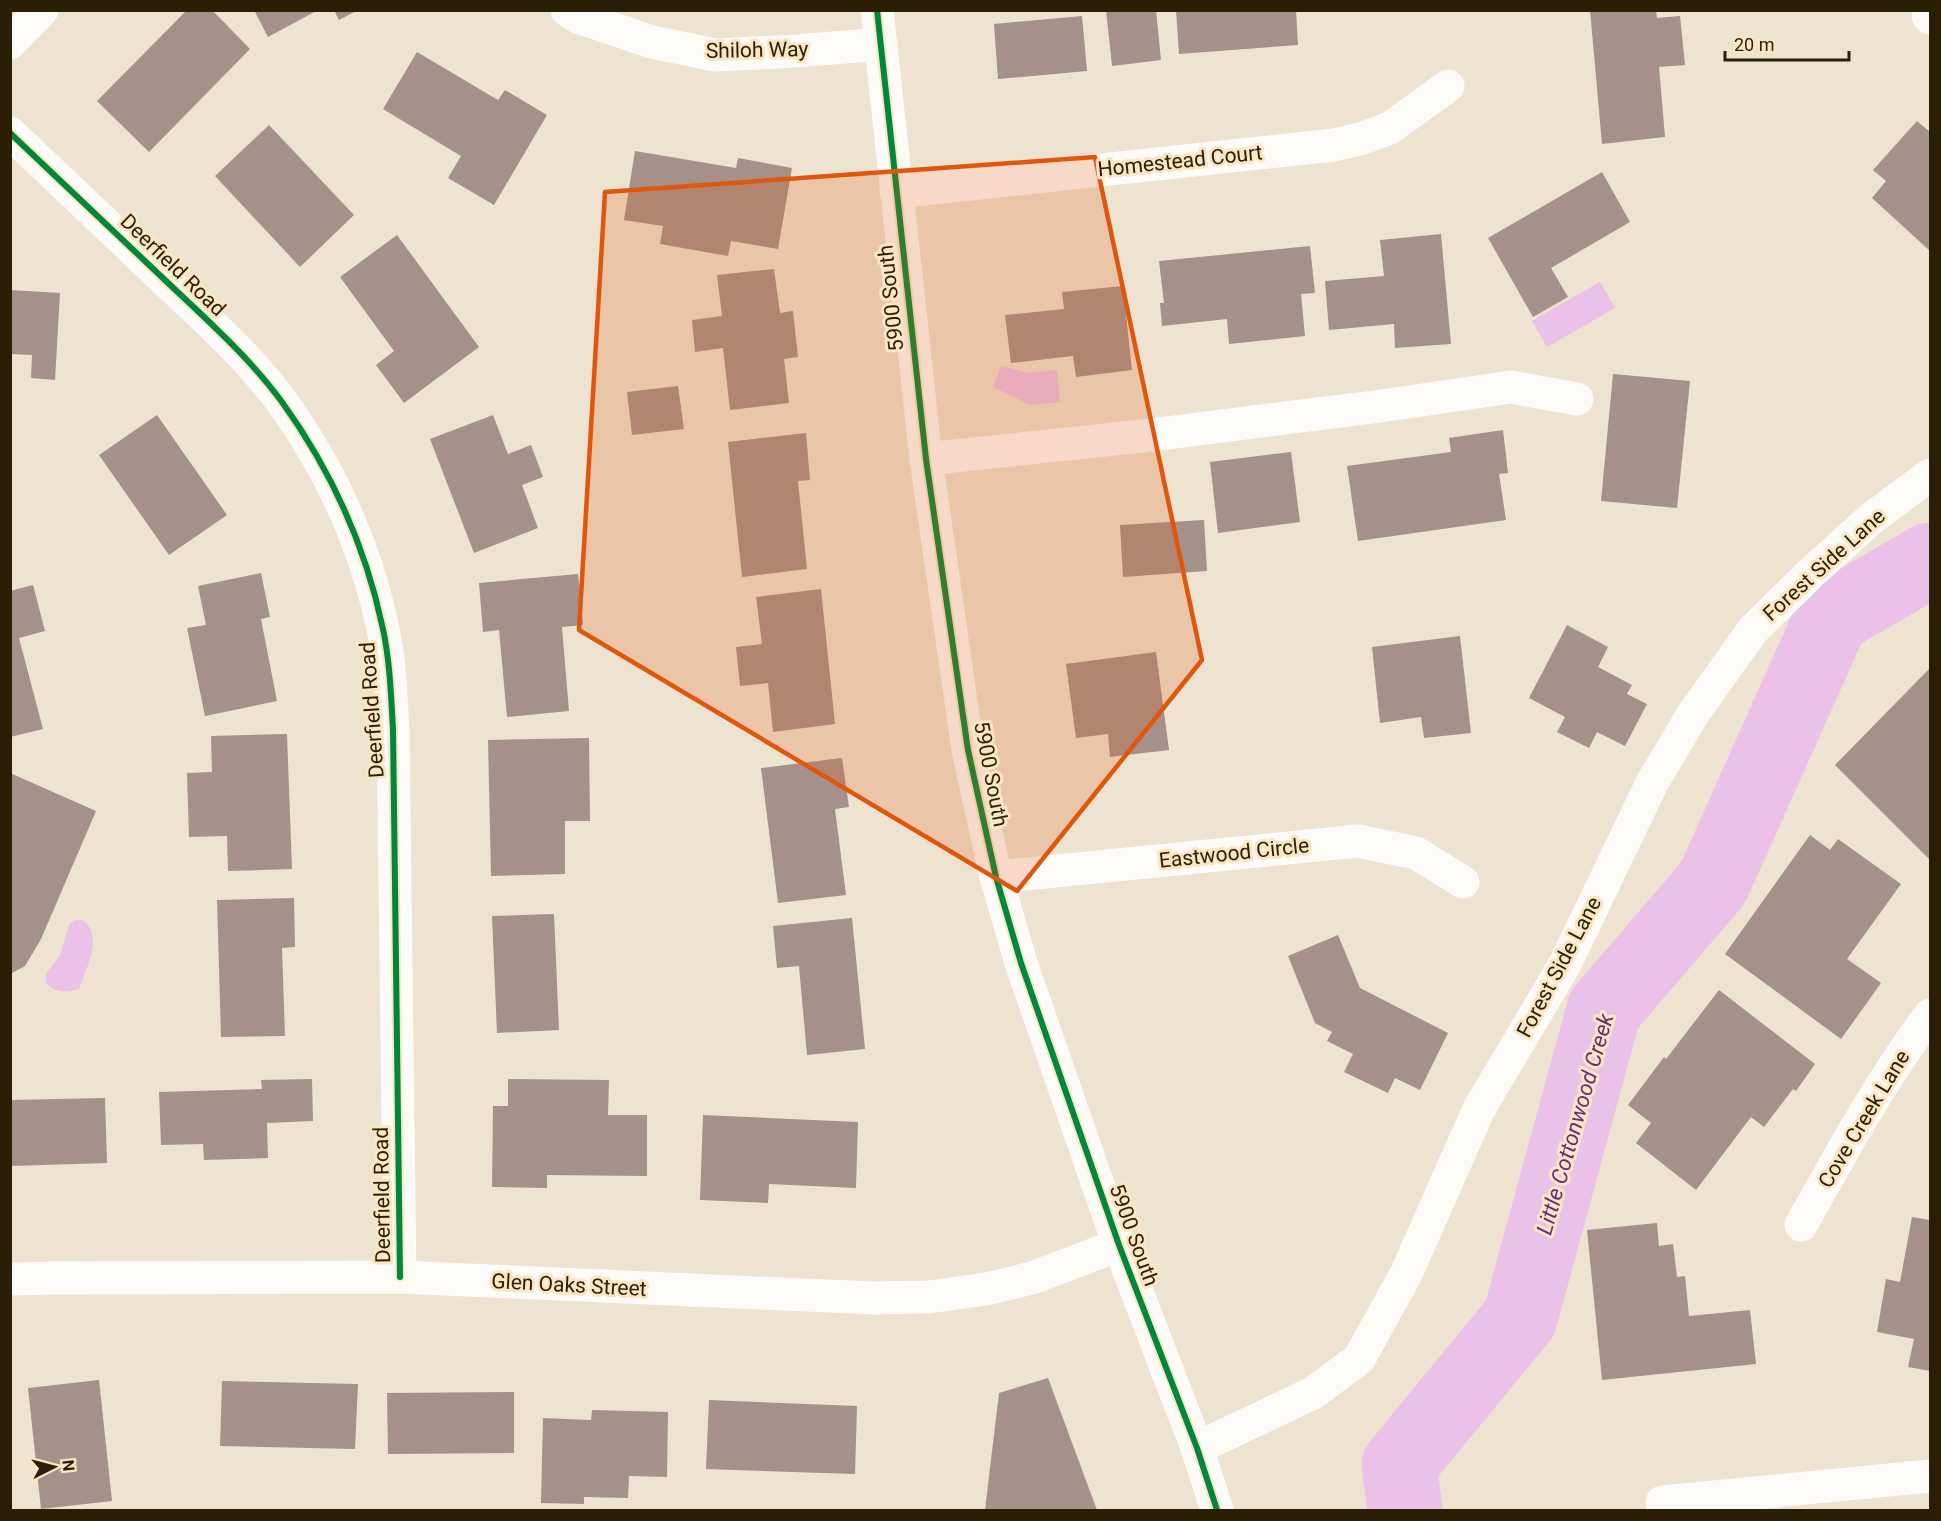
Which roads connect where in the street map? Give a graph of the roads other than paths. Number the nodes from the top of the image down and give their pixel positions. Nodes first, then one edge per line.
1 (42, 10) edge
2 (567, 10) edge
3 (876, 10) edge
4 (10, 43) edge
5 (881, 44) junction
6 (1448, 86) dead end
7 (10, 134) edge
8 (896, 192) junction
9 (1578, 399) dead end
10 (926, 459) junction
11 (1930, 475) edge
12 (996, 877) junction
13 (1463, 882) dead end
14 (1930, 1015) edge
15 (1801, 1226) dead end
16 (1119, 1245) junction
17 (400, 1277) junction
18 (10, 1279) edge
19 (1197, 1448) junction
20 (1930, 1476) edge
21 (1217, 1510) edge
22 (1663, 1510) edge

1 - 4 street
2 - 5 street, Shiloh Way
3 - 5 street, 5900 South
5 - 8 street, 5900 South
6 - 8 street, Homestead Court
7 - 17 street, Deerfield Road
8 - 10 street, 5900 South
9 - 10 street
10 - 12 street, 5900 South
11 - 19 street, Forest Side Lane
12 - 13 street, Eastwood Circle
12 - 16 street, 5900 South
14 - 15 street, Cove Creek Lane
16 - 17 street, Glen Oaks Street
16 - 19 street, 5900 South
17 - 18 street, Glen Oaks Street
19 - 21 street, 5900 South
20 - 22 street

